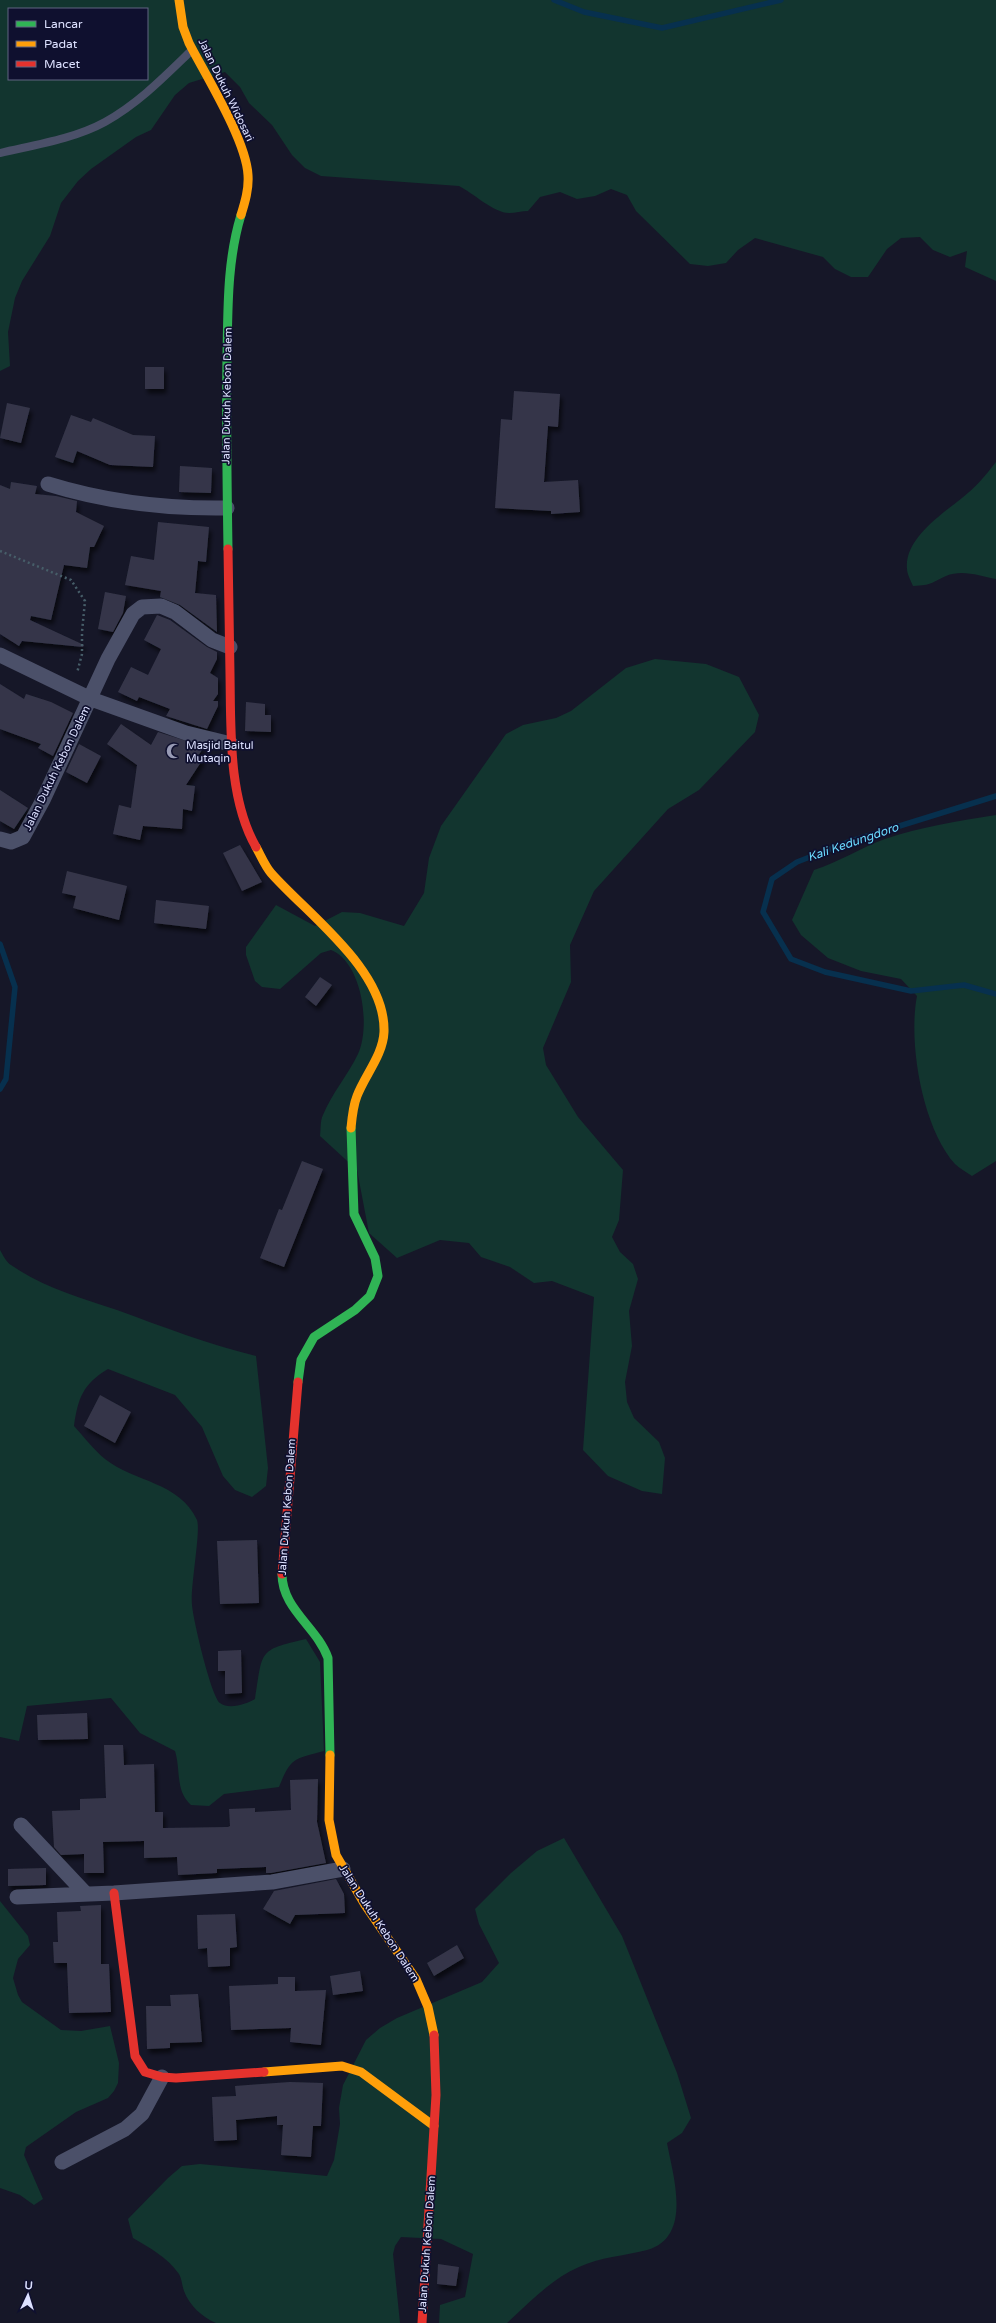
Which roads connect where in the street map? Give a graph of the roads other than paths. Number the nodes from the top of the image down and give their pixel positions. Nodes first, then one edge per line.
1 (179, 0) edge
2 (193, 50) junction
3 (0, 153) edge
4 (228, 284) joint
5 (48, 484) dead end
6 (226, 508) junction
7 (230, 647) junction
8 (0, 655) edge
9 (91, 699) junction
10 (231, 744) junction
11 (0, 838) edge
12 (21, 1825) dead end
13 (343, 1869) junction
14 (85, 1893) junction
15 (114, 1893) junction
16 (17, 1897) dead end
17 (162, 2077) junction
18 (434, 2126) junction
19 (62, 2162) dead end
20 (422, 2323) edge

1 - 2 street, Jalan Dukuh Widosari
2 - 3 lane
2 - 4 street, Jalan Dukuh Widosari
4 - 6 street, Jalan Dukuh Kebon Dalem
5 - 6 street
6 - 7 street, Jalan Dukuh Kebon Dalem
7 - 9 street, Jalan Dukuh Kebon Dalem
7 - 10 street, Jalan Dukuh Kebon Dalem
8 - 9 street, Jalan Dukuh Kebon Dalem
9 - 10 street, Jalan Dukuh Kebon Dalem
9 - 11 street, Jalan Dukuh Kebon Dalem
10 - 13 street, Jalan Dukuh Kebon Dalem
12 - 14 street
13 - 15 street
13 - 18 street, Jalan Dukuh Kebon Dalem
14 - 15 street
14 - 16 street
15 - 17 street
17 - 18 street
17 - 19 street
18 - 20 street, Jalan Dukuh Kebon Dalem

